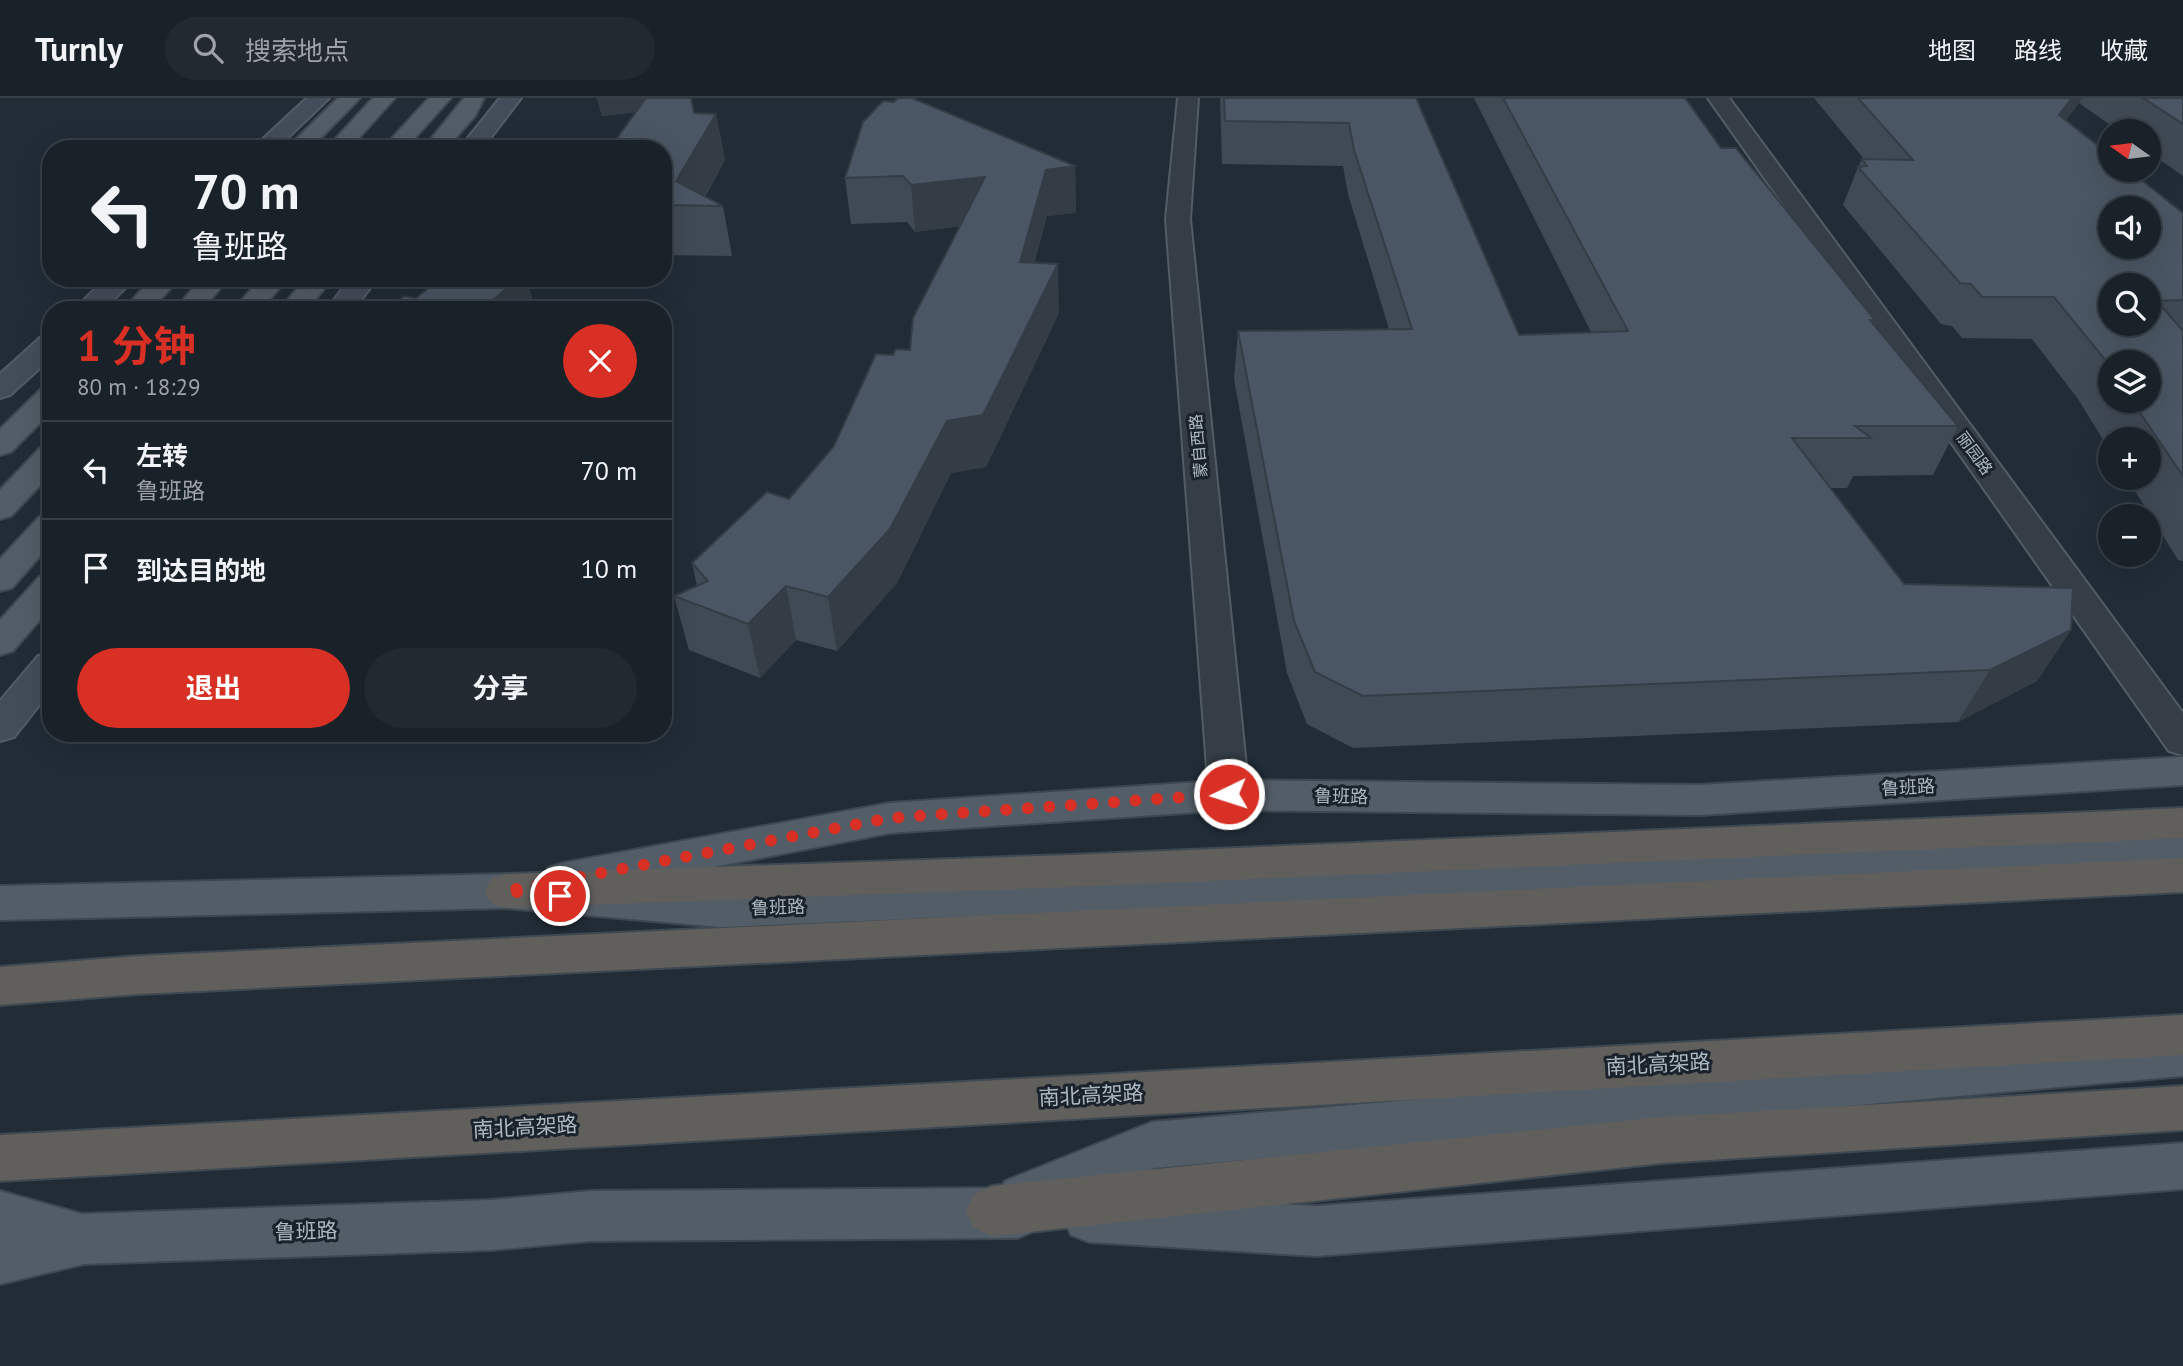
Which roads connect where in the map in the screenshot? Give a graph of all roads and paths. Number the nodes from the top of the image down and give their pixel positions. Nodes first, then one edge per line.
1 (319, 98) edge
2 (350, 98) edge
3 (385, 98) edge
4 (440, 98) edge
5 (474, 98) edge
6 (512, 98) edge
7 (1188, 98) edge
8 (1718, 98) edge
9 (273, 140) edge
10 (306, 140) edge
11 (345, 140) edge
12 (401, 140) edge
13 (442, 140) edge
14 (477, 140) edge
15 (112, 287) edge
16 (158, 287) edge
17 (208, 287) edge
18 (267, 287) edge
19 (312, 287) edge
20 (358, 287) edge
21 (97, 301) edge
22 (144, 301) edge
23 (195, 301) edge
24 (254, 301) edge
25 (300, 301) edge
26 (346, 301) edge
27 (42, 351) edge
28 (0, 389) edge
29 (42, 404) edge
30 (0, 446) edge
31 (42, 465) edge
32 (0, 509) edge
33 (42, 534) edge
34 (0, 580) edge
35 (42, 595) edge
36 (0, 643) edge
37 (42, 676) edge
38 (0, 727) edge
39 (2183, 741) edge
40 (2183, 771) edge
41 (1229, 794) junction
42 (2183, 823) edge
43 (2183, 848) edge
44 (2183, 875) edge
45 (506, 891) junction
46 (1, 900) edge
47 (0, 986) edge
48 (2183, 1035) edge
49 (2183, 1055) edge
50 (2183, 1108) edge
51 (0, 1158) edge
52 (2183, 1166) edge
53 (992, 1211) junction
54 (0, 1216) edge
55 (84, 1239) junction
56 (0, 1258) edge

1 - 9 main road
2 - 10 main road
3 - 11 main road
4 - 12 main road
5 - 13 main road
6 - 14 main road
7 - 41 street, 蒙自西路
8 - 39 street, 丽园路
15 - 21 main road
16 - 22 main road
17 - 23 main road
18 - 24 main road
19 - 25 main road
20 - 26 main road
27 - 28 main road
29 - 30 main road
31 - 32 main road
33 - 34 main road
35 - 36 main road
37 - 38 main road
40 - 41 main road, 鲁班路
41 - 45 main road, 鲁班路
42 - 45 highway
43 - 45 main road, 鲁班路
44 - 47 highway
45 - 46 main road, 鲁班路
48 - 51 highway, 南北高架路
49 - 53 main road, 鲁班路
50 - 53 highway
52 - 53 main road, 鲁班路
53 - 55 main road, 鲁班路
54 - 55 main road
55 - 56 main road, 鲁班路

